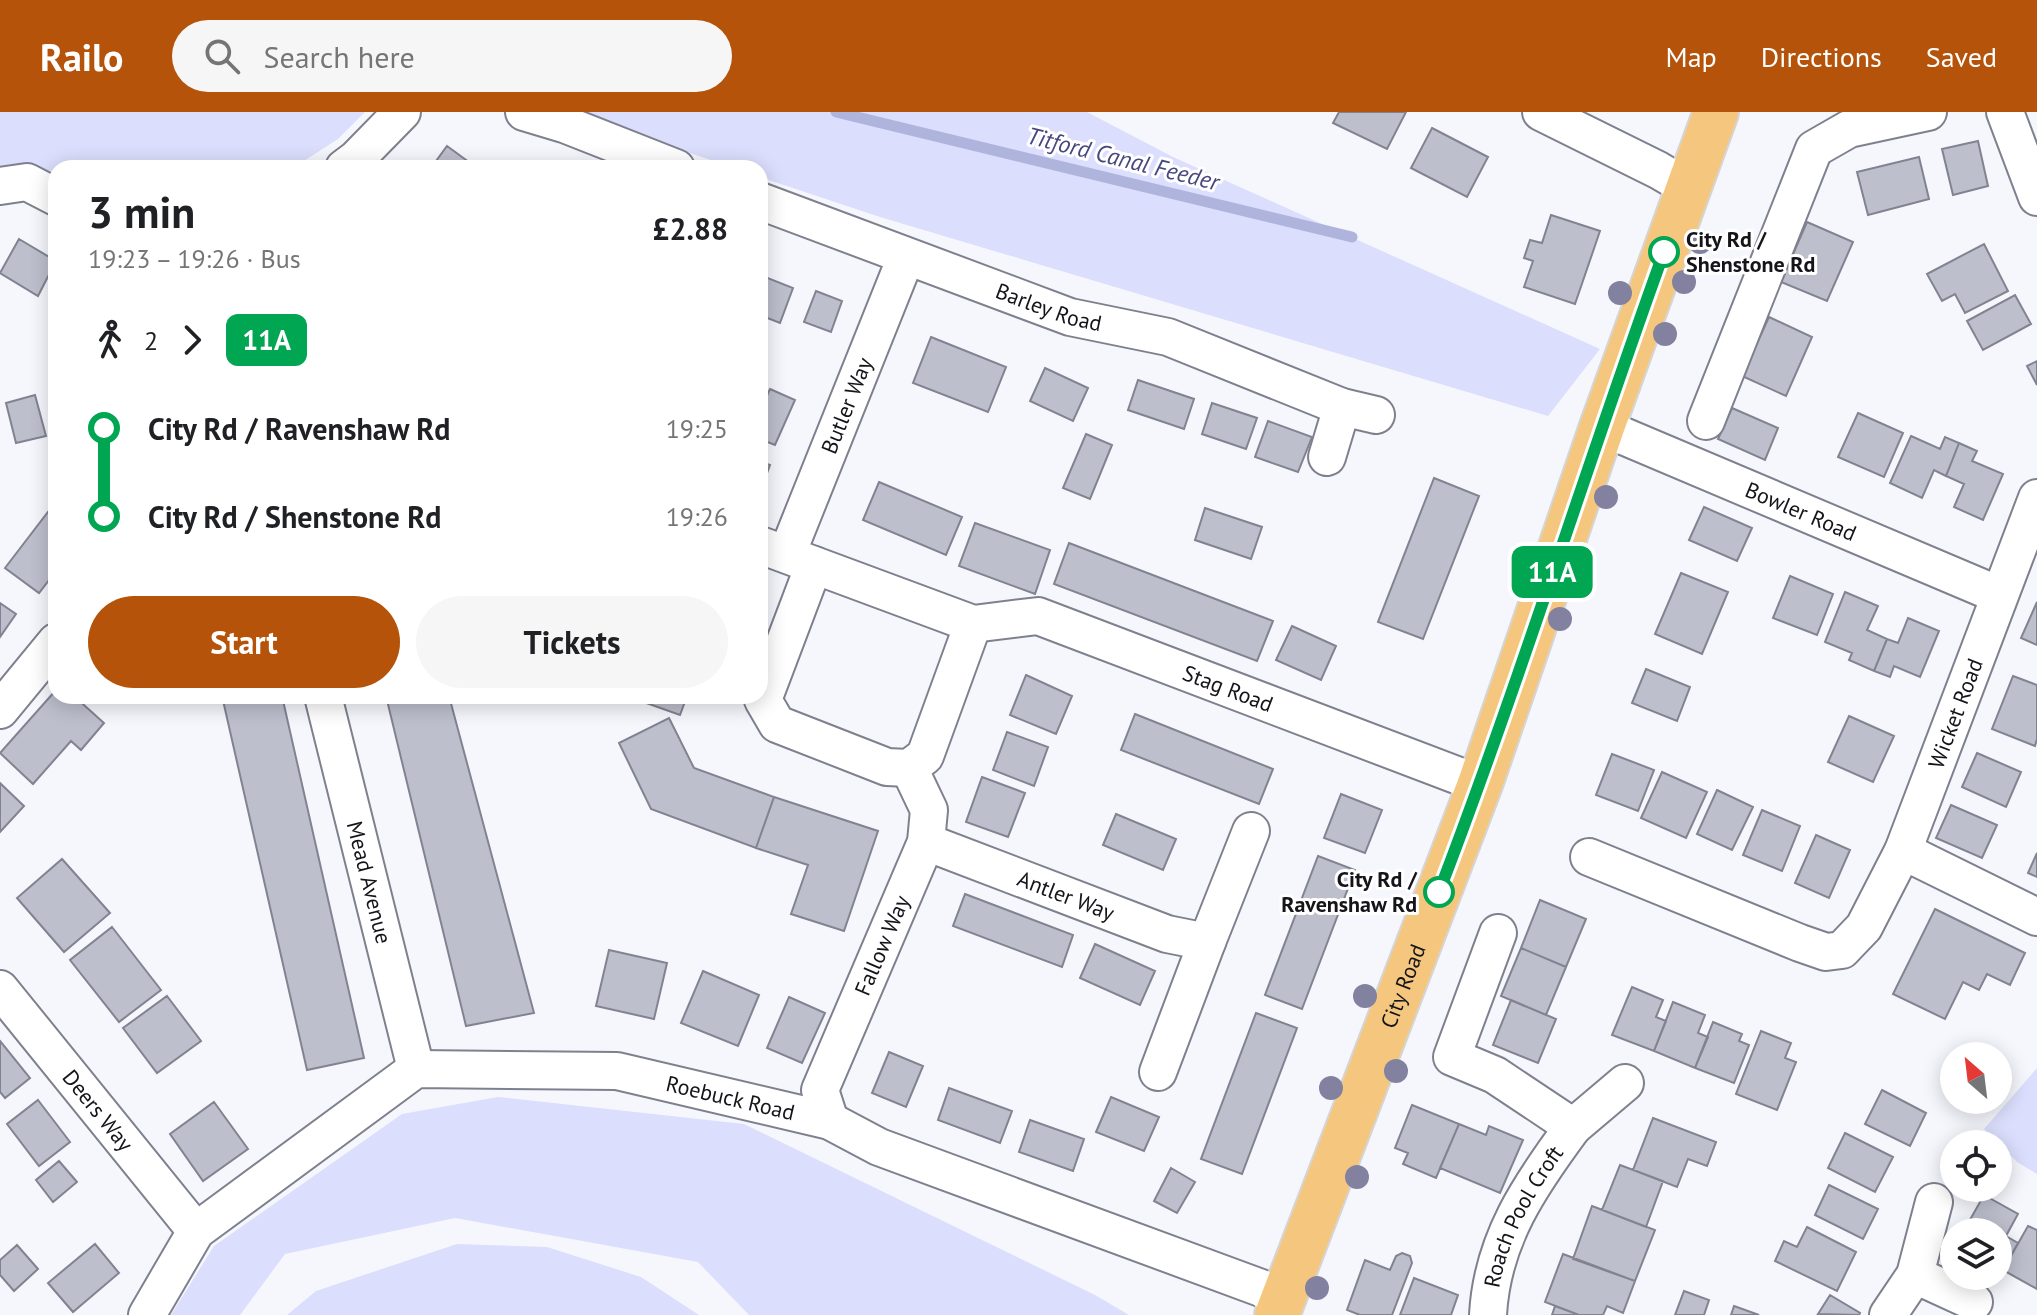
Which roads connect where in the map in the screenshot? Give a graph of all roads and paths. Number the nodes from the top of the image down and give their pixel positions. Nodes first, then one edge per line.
1 (402, 112) edge
2 (524, 112) edge
3 (1541, 112) edge
4 (1716, 112) edge
5 (2005, 112) edge
6 (1911, 115) edge
7 (355, 160) edge
8 (656, 160) edge
9 (0, 186) edge
10 (1687, 187) junction
11 (48, 193) edge
12 (2037, 197) edge
13 (768, 204) edge
14 (906, 257) junction
15 (1342, 407) junction
16 (1376, 415) dead end
17 (1706, 421) dead end
18 (1602, 427) junction
19 (1327, 457) dead end
20 (2037, 498) edge
21 (787, 555) edge
22 (1999, 595) junction
23 (973, 624) junction
24 (48, 652) edge
25 (768, 670) edge
26 (325, 704) edge
27 (765, 704) edge
28 (0, 710) edge
29 (909, 768) junction
30 (1480, 784) junction
31 (1251, 831) dead end
32 (926, 842) junction
33 (1903, 851) junction
34 (1589, 857) dead end
35 (2037, 917) edge
36 (1498, 933) dead end
37 (1207, 942) junction
38 (0, 989) edge
39 (416, 1069) junction
40 (1158, 1072) dead end
41 (1625, 1083) dead end
42 (830, 1121) junction
43 (1573, 1127) junction
44 (1934, 1202) dead end
45 (196, 1231) junction
46 (1915, 1275) junction
47 (1974, 1302) dead end
48 (1280, 1308) edge
49 (147, 1315) edge
50 (1488, 1315) edge
51 (1888, 1315) edge

1 - 7 street
2 - 8 street
3 - 10 street
4 - 10 main road, City Road
5 - 12 street
6 - 17 street
9 - 11 street
10 - 18 main road, City Road
13 - 14 street, Barley Road
14 - 15 street, Barley Road
14 - 21 street, Butler Way
15 - 16 street, Barley Road
15 - 19 street
18 - 22 street, Bowler Road
18 - 30 main road, City Road
20 - 22 street, Wicket Road
21 - 23 street
21 - 25 street, Butler Way
22 - 33 street, Wicket Road
23 - 29 street
23 - 30 street, Stag Road
24 - 28 street
26 - 39 street, Mead Avenue
27 - 29 street, Butler Way
29 - 32 street, Fallow Way
30 - 48 main road, City Road
31 - 37 street
32 - 37 street, Antler Way
32 - 42 street, Fallow Way
33 - 34 street, Wicket Road
33 - 35 street
36 - 43 street, Roach Pool Croft
37 - 40 street
38 - 45 street, Deers Way
39 - 42 street, Roebuck Road
39 - 45 street
41 - 43 street, Roach Pool Croft
42 - 48 street, Roebuck Road
43 - 50 street, Roach Pool Croft
44 - 46 street
45 - 49 street
46 - 47 street
46 - 51 street

